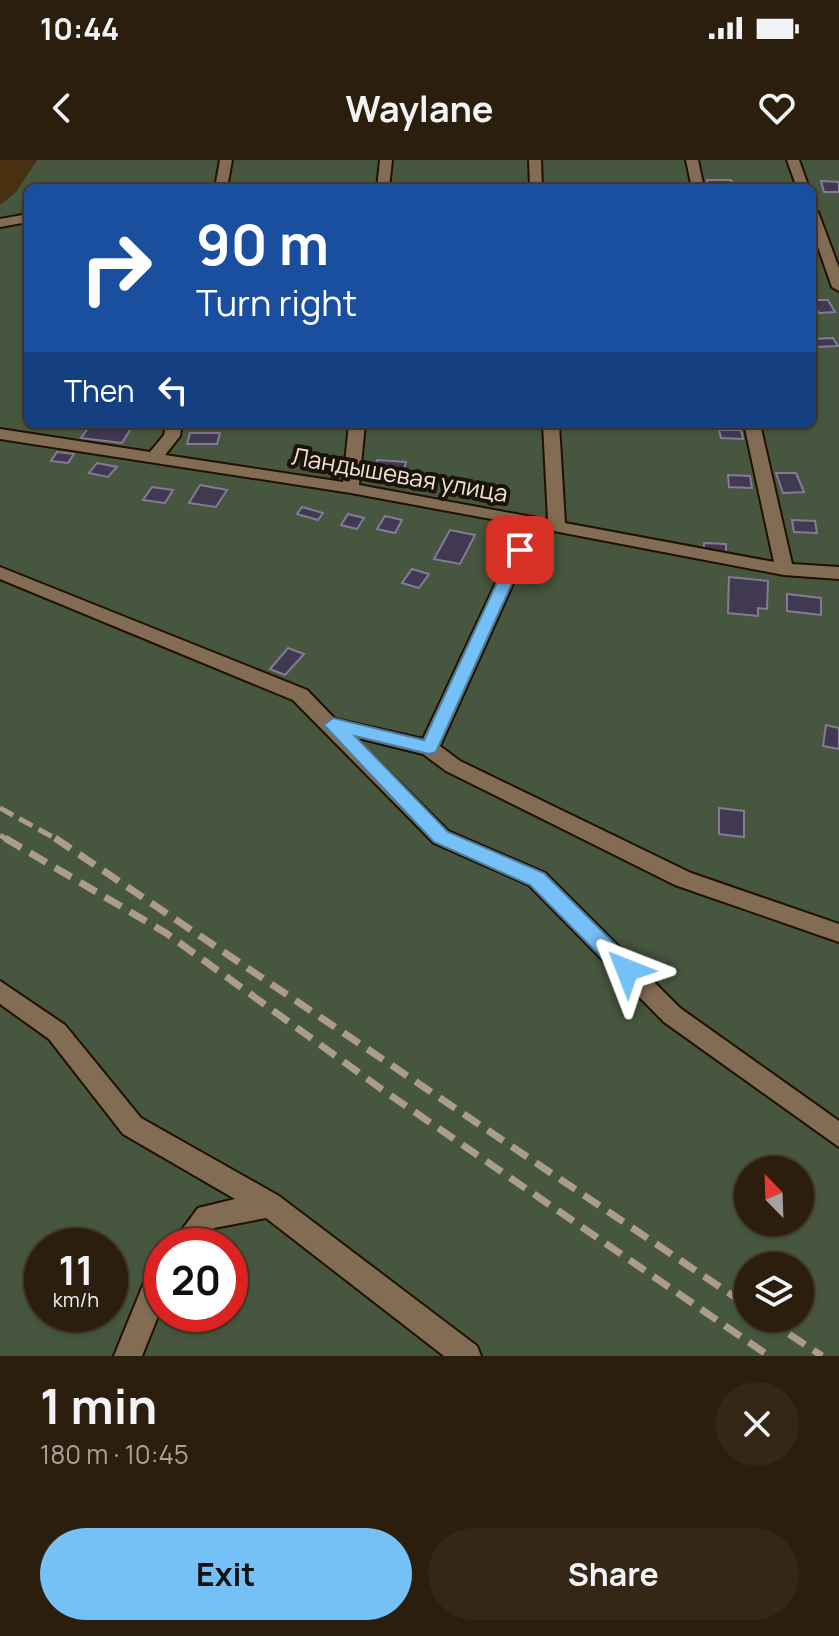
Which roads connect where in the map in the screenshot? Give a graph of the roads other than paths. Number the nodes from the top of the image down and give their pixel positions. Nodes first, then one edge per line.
1 (226, 160) edge
2 (386, 160) edge
3 (535, 160) edge
4 (692, 160) edge
5 (793, 160) edge
6 (222, 184) edge
7 (383, 184) edge
8 (536, 184) edge
9 (697, 184) edge
10 (802, 184) edge
11 (24, 219) edge
12 (0, 223) edge
13 (816, 223) edge
14 (839, 287) edge
15 (173, 428) edge
16 (357, 428) edge
17 (551, 428) edge
18 (753, 428) edge
19 (0, 434) edge
20 (154, 458) junction
21 (351, 488) junction
22 (533, 521) junction
23 (557, 527) junction
24 (784, 569) junction
25 (0, 573) edge
26 (839, 573) edge
27 (333, 725) junction
28 (429, 748) junction
29 (839, 933) edge
30 (0, 991) edge
31 (839, 1135) edge
32 (270, 1205) junction
33 (198, 1228) edge
34 (144, 1316) edge
35 (128, 1356) edge
36 (467, 1356) edge

1 - 6 lane
2 - 7 lane
3 - 8 lane
4 - 9 lane
5 - 10 lane
11 - 12 lane
13 - 14 lane
15 - 20 lane
16 - 21 lane
17 - 23 lane
18 - 24 lane
19 - 20 lane, Ландышевая улица
20 - 21 lane, Ландышевая улица
21 - 22 lane, Ландышевая улица
22 - 23 lane, Ландышевая улица
22 - 28 lane
23 - 24 lane, Ландышевая улица
24 - 26 lane, Ландышевая улица
25 - 27 lane
27 - 28 lane
27 - 31 lane
28 - 29 lane
30 - 32 lane
32 - 33 lane
32 - 36 lane
34 - 35 lane

